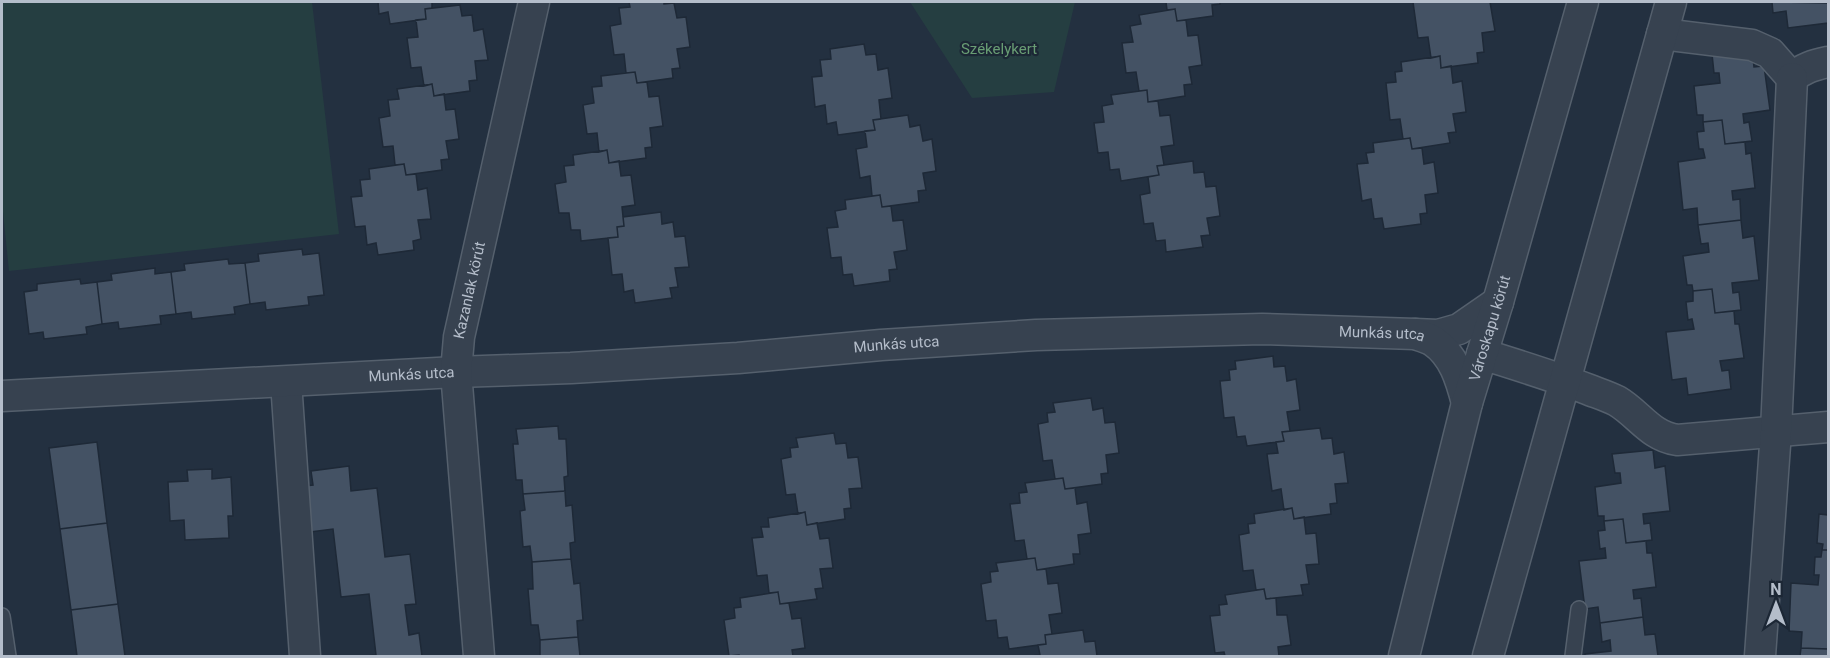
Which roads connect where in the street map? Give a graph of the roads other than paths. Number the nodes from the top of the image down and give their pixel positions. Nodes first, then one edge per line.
1 (534, 2) edge
2 (1583, 2) edge
3 (1671, 2) edge
4 (1662, 34) junction
5 (1828, 62) edge
6 (1792, 78) junction
7 (1498, 302) junction
8 (1415, 334) junction
9 (1482, 354) junction
10 (456, 372) junction
11 (1565, 380) junction
12 (286, 382) junction
13 (2, 396) edge
14 (1467, 403) junction
15 (1828, 426) edge
16 (1776, 431) junction
17 (1579, 609) dead end
18 (2, 616) edge
19 (8, 657) edge
20 (305, 657) edge
21 (478, 657) edge
22 (1404, 657) edge
23 (1488, 657) edge
24 (1573, 657) edge
25 (1761, 657) edge

1 - 10 street, Kazanlak körút
2 - 7 street, Városkapu körút
3 - 4 street
4 - 6 street
4 - 11 street
5 - 6 street
6 - 16 street
7 - 8 street
7 - 9 street, Városkapu körút
8 - 10 street, Munkás utca
8 - 14 street, Munkás utca
9 - 11 street
9 - 14 street, Városkapu körút
10 - 12 street, Munkás utca
10 - 21 street, Kazanlak körút
11 - 16 street
11 - 23 street
12 - 13 street, Munkás utca
12 - 20 street
14 - 22 street, Városkapu körút
15 - 16 street
16 - 25 street
17 - 24 lane
18 - 19 lane

